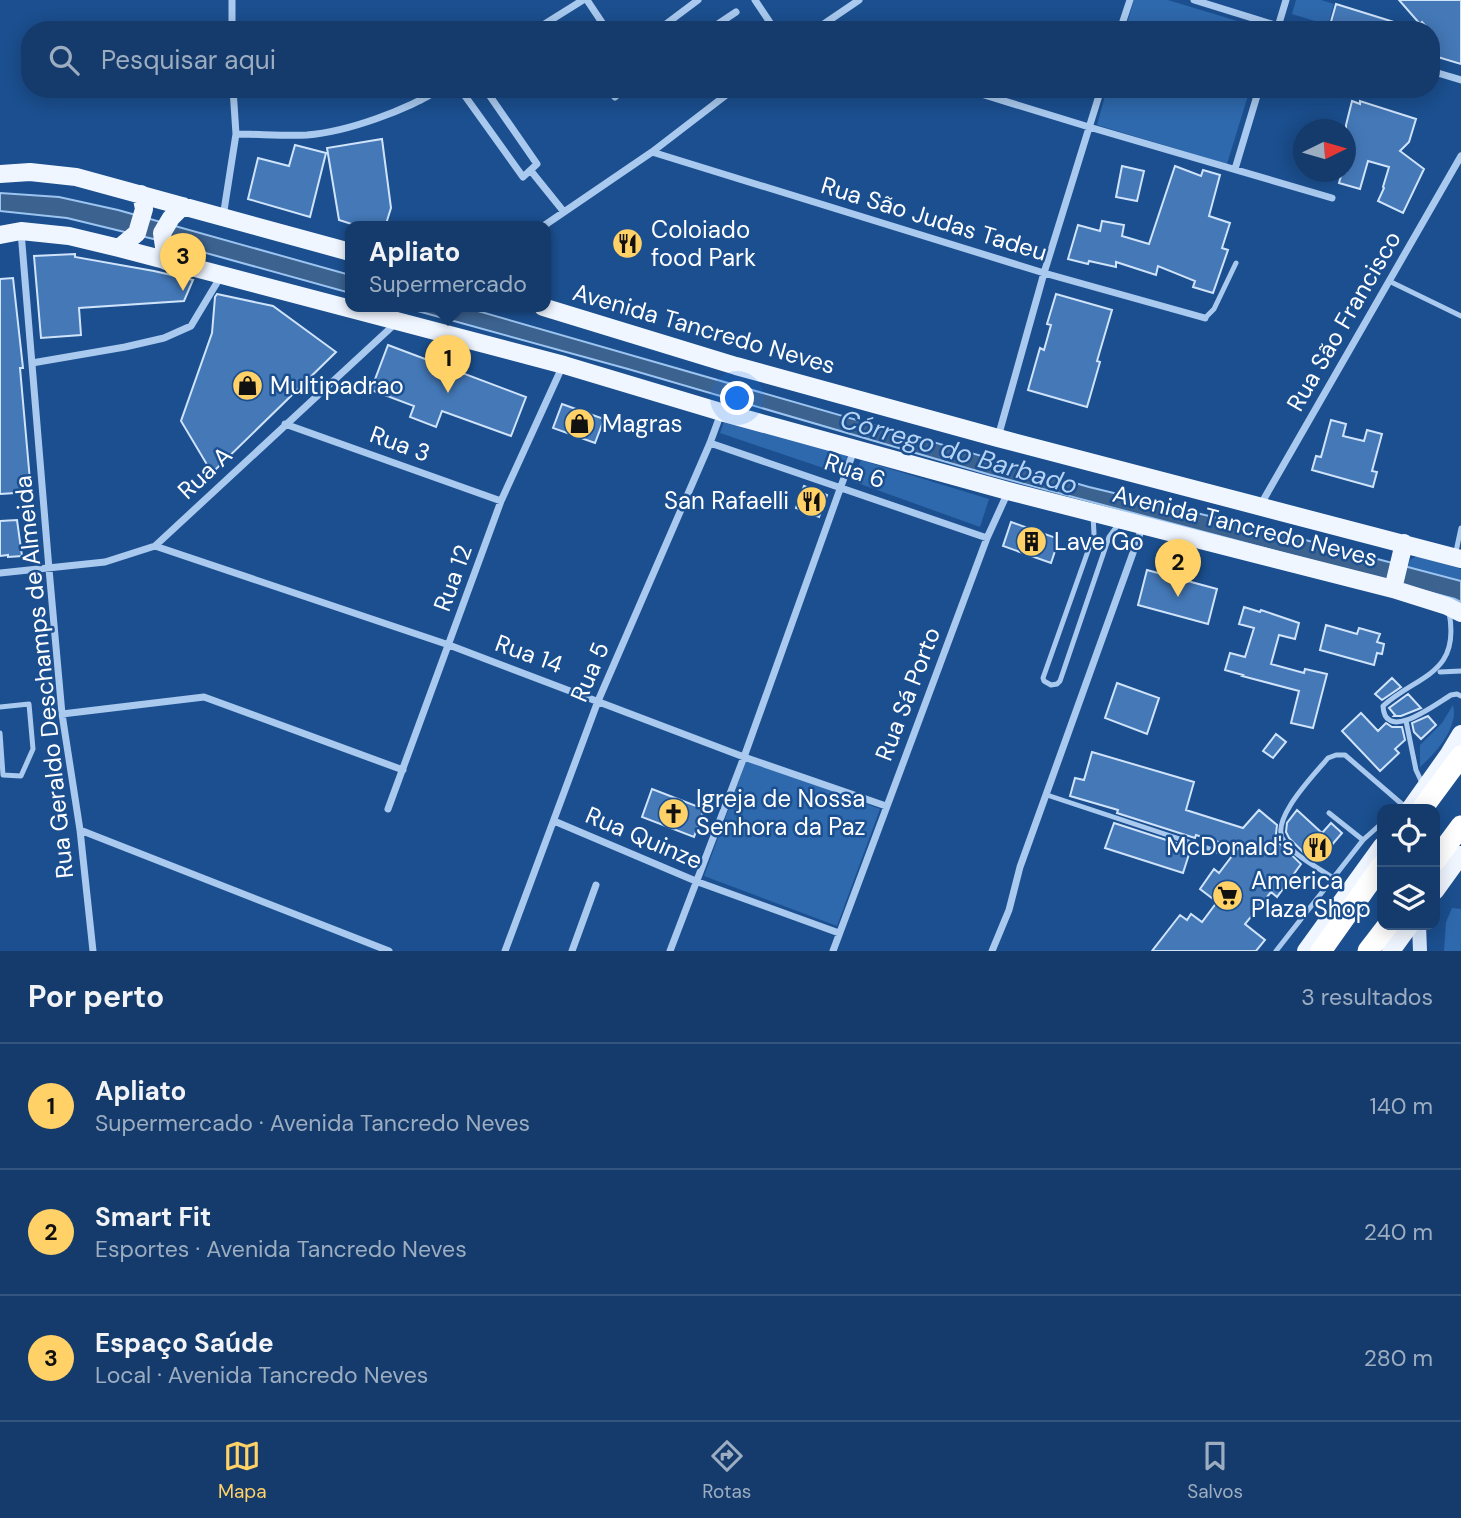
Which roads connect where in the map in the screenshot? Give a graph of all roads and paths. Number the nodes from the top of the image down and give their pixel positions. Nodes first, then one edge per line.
1 (232, 0) edge
2 (585, 0) edge
3 (698, 0) edge
4 (755, 0) edge
5 (859, 0) edge
6 (1130, 0) edge
7 (1194, 0) edge
8 (1286, 0) edge
9 (736, 12) dead end
10 (232, 21) edge
11 (551, 21) edge
12 (600, 21) edge
13 (669, 21) edge
14 (722, 21) edge
15 (769, 21) edge
16 (828, 21) edge
17 (1123, 21) edge
18 (1256, 21) edge
19 (1279, 21) edge
20 (1440, 74) edge
21 (1461, 80) edge
22 (234, 98) edge
23 (419, 98) edge
24 (427, 98) edge
25 (466, 98) edge
26 (491, 98) edge
27 (722, 98) edge
28 (994, 98) edge
29 (1098, 98) edge
30 (1256, 98) edge
31 (421, 102) junction
32 (1089, 127) junction
33 (236, 134) junction
34 (652, 152) junction
35 (1461, 156) edge
36 (1235, 169) junction
37 (531, 171) junction
38 (0, 174) edge
39 (1332, 198) dead end
40 (143, 202) junction
41 (564, 212) junction
42 (223, 217) junction
43 (172, 219) junction
44 (551, 221) edge
45 (21, 231) junction
46 (0, 235) edge
47 (119, 248) junction
48 (345, 251) edge
49 (166, 261) junction
50 (1236, 263) dead end
51 (1044, 273) junction
52 (222, 276) junction
53 (1389, 281) junction
54 (345, 308) edge
55 (551, 309) edge
56 (362, 312) edge
57 (1461, 316) edge
58 (1205, 318) joint
59 (397, 321) junction
60 (32, 363) junction
61 (564, 365) junction
62 (721, 412) junction
63 (285, 424) junction
64 (998, 438) junction
65 (710, 443) junction
66 (854, 449) junction
67 (840, 486) junction
68 (1008, 491) junction
69 (501, 501) junction
70 (1261, 506) junction
71 (1092, 512) junction
72 (1123, 520) junction
73 (1143, 525) junction
74 (1461, 528) edge
75 (987, 538) junction
76 (155, 546) junction
77 (1403, 548) junction
78 (1458, 558) edge
79 (49, 569) junction
80 (0, 573) edge
81 (1394, 585) junction
82 (1454, 609) edge
83 (449, 645) junction
84 (1439, 671) junction
85 (1461, 671) edge
86 (1461, 696) edge
87 (598, 701) junction
88 (0, 707) edge
89 (62, 714) junction
90 (1406, 720) junction
91 (0, 733) edge
92 (1461, 734) edge
93 (1461, 756) edge
94 (744, 757) junction
95 (403, 770) junction
96 (1046, 795) junction
97 (1412, 804) edge
98 (886, 806) junction
99 (388, 809) dead end
100 (1329, 813) dead end
101 (554, 821) junction
102 (1461, 826) edge
103 (1377, 827) edge
104 (80, 830) junction
105 (1363, 840) junction
106 (1222, 853) dead end
107 (1377, 853) edge
108 (1440, 854) edge
109 (1461, 855) edge
110 (1381, 867) edge
111 (1333, 878) junction
112 (698, 882) junction
113 (1440, 884) edge
114 (596, 885) dead end
115 (1384, 930) edge
116 (1406, 930) edge
117 (1419, 930) edge
118 (839, 933) junction
119 (93, 951) edge
120 (389, 951) edge
121 (505, 951) edge
122 (572, 951) edge
123 (670, 951) edge
124 (832, 951) edge
125 (992, 951) edge
126 (1276, 951) edge
127 (1306, 951) edge
128 (1321, 951) edge
129 (1368, 951) edge
130 (1391, 951) edge
131 (1420, 951) edge

1 - 10 street
2 - 11 street
2 - 12 street
3 - 13 street
4 - 15 street
5 - 16 street
6 - 17 street
7 - 18 street
8 - 19 street
9 - 14 street
20 - 21 street
22 - 33 street
23 - 31 lane
24 - 31 street
25 - 37 street
26 - 37 street
27 - 34 street
28 - 32 street
29 - 32 street
30 - 36 street
31 - 33 street
32 - 36 street
32 - 51 street
33 - 42 street
34 - 41 street
34 - 51 street, Rua São Judas Tadeu
35 - 53 street, Rua São Francisco
36 - 39 street
37 - 41 street
38 - 40 main road
40 - 43 main road
40 - 47 main road
41 - 44 street
42 - 43 main road
42 - 48 main road
43 - 49 main road
45 - 46 main road, Avenida Tancredo Neves
45 - 47 main road, Avenida Tancredo Neves
45 - 60 street, Rua Geraldo Deschamps de Almeida
47 - 49 main road, Avenida Tancredo Neves
49 - 52 main road, Avenida Tancredo Neves
50 - 58 lane
51 - 58 street, Rua São Judas Tadeu
51 - 64 street
52 - 54 main road, Avenida Tancredo Neves
52 - 60 street
53 - 57 lane
53 - 70 street, Rua São Francisco
55 - 64 main road, Avenida Tancredo Neves
56 - 59 main road, Avenida Tancredo Neves
59 - 61 main road, Avenida Tancredo Neves
59 - 63 street, Rua A
60 - 79 street, Rua Geraldo Deschamps de Almeida
61 - 62 main road, Avenida Tancredo Neves
61 - 69 street, Rua 12
62 - 65 street, Rua 5
62 - 66 main road, Avenida Tancredo Neves
63 - 69 street, Rua 3
63 - 76 street, Rua A
64 - 70 main road, Avenida Tancredo Neves
65 - 67 street, Rua 6
65 - 87 street, Rua 5
66 - 67 street
66 - 68 main road, Avenida Tancredo Neves
67 - 75 street, Rua 6
67 - 94 street
68 - 71 main road, Avenida Tancredo Neves
68 - 75 street, Rua Sá Porto
69 - 83 street, Rua 12
70 - 77 main road, Avenida Tancredo Neves
71 - 72 main road, Avenida Tancredo Neves
71 - 72 lane
72 - 73 main road, Avenida Tancredo Neves
73 - 81 main road, Avenida Tancredo Neves
73 - 96 street
74 - 78 lane
75 - 98 street, Rua Sá Porto
76 - 79 street, Rua A
76 - 83 street, Rua 14
77 - 78 main road, Avenida Tancredo Neves
77 - 81 main road
79 - 80 street, Rua A
79 - 89 street, Rua Geraldo Deschamps de Almeida
81 - 82 main road, Avenida Tancredo Neves
82 - 84 lane
83 - 87 street, Rua 14
83 - 95 street, Rua 12
84 - 85 lane
84 - 90 lane
86 - 90 lane
87 - 94 street, Rua 14
87 - 101 street, Rua 5
88 - 91 lane
89 - 95 street
89 - 104 street, Rua Geraldo Deschamps de Almeida
90 - 97 lane
92 - 97 main road
93 - 97 highway
94 - 98 street, Rua 14
94 - 112 street
95 - 99 street, Rua 12
96 - 106 lane
96 - 125 street
97 - 111 lane
98 - 118 street, Rua Sá Porto
100 - 105 lane
101 - 112 street, Rua Quinze
101 - 121 street, Rua 5
102 - 108 highway
103 - 105 lane
104 - 119 street, Rua Geraldo Deschamps de Almeida
104 - 120 street
105 - 111 lane
107 - 127 main road
109 - 113 main road
110 - 128 highway
111 - 126 lane
112 - 118 street, Rua Quinze
112 - 123 street
114 - 122 street
115 - 129 highway
116 - 130 main road
117 - 131 street
118 - 124 street, Rua Sá Porto

